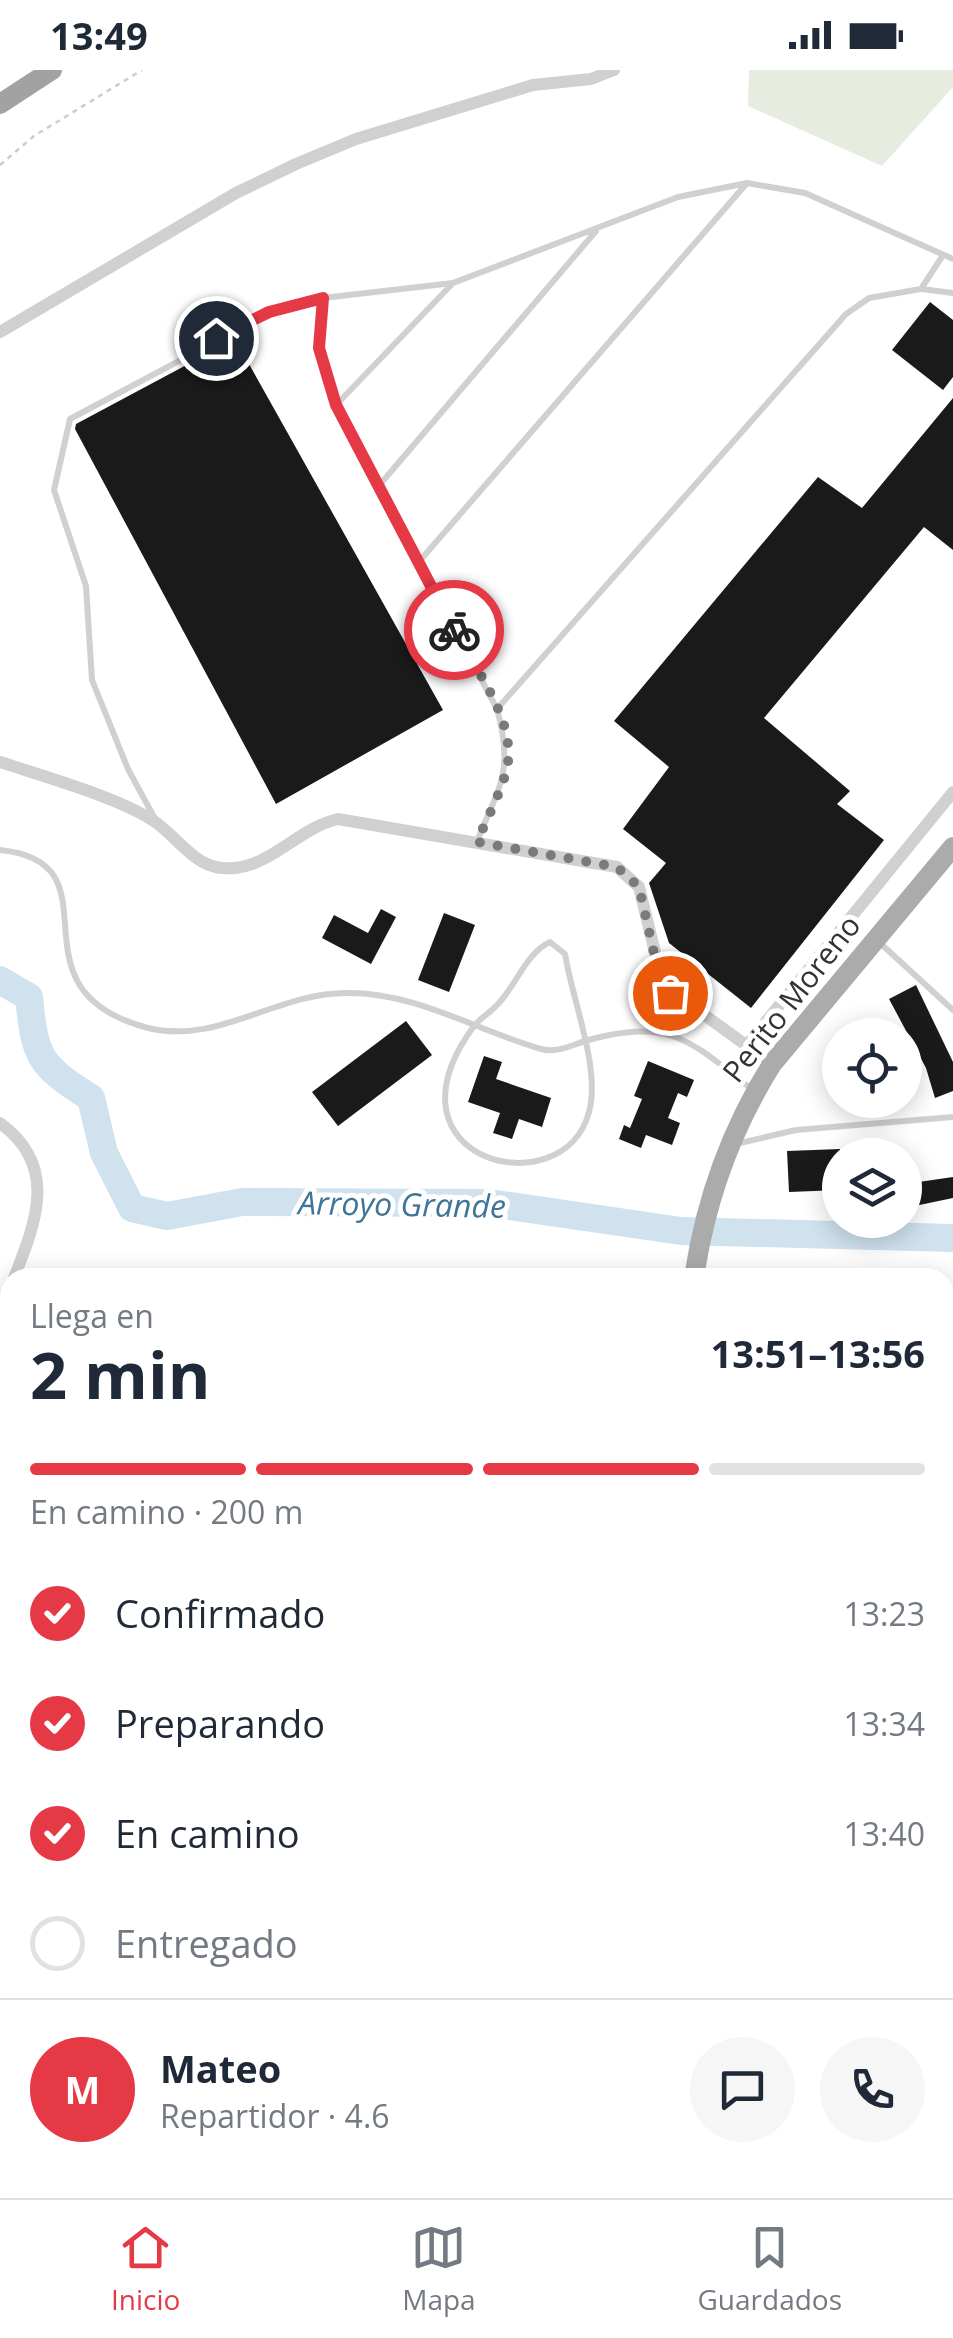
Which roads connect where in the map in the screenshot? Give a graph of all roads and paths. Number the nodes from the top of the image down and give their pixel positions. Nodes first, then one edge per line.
1 (52, 70) edge
2 (142, 70) edge
3 (614, 70) edge
4 (0, 104) edge
5 (0, 165) edge
6 (746, 183) junction
7 (599, 228) junction
8 (943, 255) junction
9 (953, 260) edge
10 (453, 283) junction
11 (922, 288) junction
12 (953, 294) edge
13 (323, 298) junction
14 (0, 332) edge
15 (336, 405) junction
16 (376, 488) junction
17 (418, 564) junction
18 (497, 709) junction
19 (0, 762) edge
20 (953, 792) edge
21 (158, 824) junction
22 (477, 842) junction
23 (953, 847) edge
24 (0, 850) edge
25 (876, 939) junction
26 (953, 1010) edge
27 (475, 1024) junction
28 (583, 1041) junction
29 (747, 1045) junction
30 (772, 1064) junction
31 (755, 1092) junction
32 (953, 1117) edge
33 (0, 1123) edge
34 (730, 1146) junction
35 (17, 1268) edge
36 (696, 1268) edge

1 - 4 highway
2 - 5 path
3 - 14 street
6 - 7 lane
6 - 8 lane
6 - 17 lane
7 - 10 lane
7 - 16 lane
8 - 9 lane
8 - 11 lane
10 - 13 lane
10 - 15 lane
11 - 12 lane
11 - 18 lane
13 - 15 lane
13 - 21 lane
15 - 16 lane
16 - 17 lane
17 - 18 lane
18 - 22 lane
19 - 21 street
20 - 29 street
21 - 22 street
22 - 29 street
23 - 25 main road, Perito Moreno
24 - 27 lane
25 - 26 lane
25 - 30 main road, Perito Moreno
27 - 28 lane
27 - 28 lane
27 - 28 lane
28 - 31 lane
29 - 30 street
30 - 31 main road, Perito Moreno
31 - 34 main road, Perito Moreno
32 - 34 lane
33 - 35 street
34 - 36 main road, Perito Moreno

